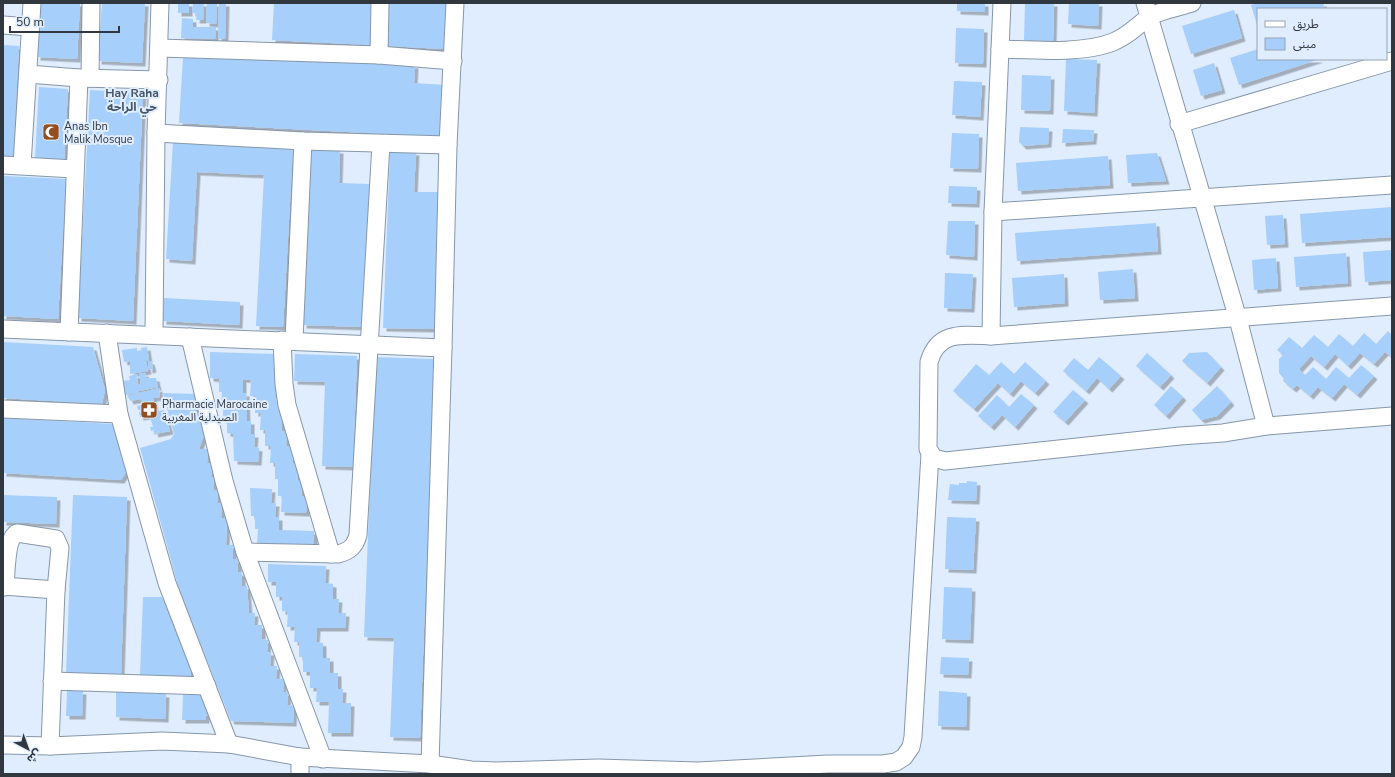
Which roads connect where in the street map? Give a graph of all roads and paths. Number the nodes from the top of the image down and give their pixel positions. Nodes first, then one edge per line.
1 (32, 3) edge
2 (91, 3) edge
3 (160, 3) edge
4 (380, 3) edge
5 (455, 3) edge
6 (1002, 3) edge
7 (1192, 3) edge
8 (1147, 10) edge
9 (3, 25) edge
10 (30, 27) junction
11 (159, 48) junction
12 (1000, 49) junction
13 (379, 55) junction
14 (453, 61) junction
15 (1392, 61) edge
16 (28, 74) junction
17 (84, 78) junction
18 (159, 80) junction
19 (1179, 124) junction
20 (156, 133) junction
21 (303, 141) junction
22 (381, 144) junction
23 (448, 145) junction
24 (3, 165) edge
25 (22, 165) junction
26 (74, 169) junction
27 (1392, 185) edge
28 (1202, 199) junction
29 (993, 212) junction
30 (1392, 306) edge
31 (1238, 319) junction
32 (3, 329) edge
33 (69, 332) junction
34 (106, 333) junction
35 (154, 336) junction
36 (991, 336) junction
37 (190, 338) junction
38 (288, 340) junction
39 (370, 344) junction
40 (443, 348) junction
41 (3, 409) edge
42 (119, 414) junction
43 (1392, 416) edge
44 (1266, 426) junction
45 (930, 454) junction
46 (244, 552) junction
47 (331, 554) junction
48 (4, 587) edge
49 (56, 590) junction
50 (52, 681) junction
51 (207, 686) junction
52 (229, 744) junction
53 (3, 745) edge
54 (50, 746) junction
55 (300, 757) junction
56 (323, 759) junction
57 (430, 764) junction
58 (390, 768) edge
59 (577, 771) edge
60 (481, 772) edge
61 (666, 772) edge
62 (698, 772) edge
63 (300, 774) edge

1 - 10 street
2 - 17 street
3 - 11 street
4 - 13 street
5 - 14 street
6 - 12 street
7 - 8 street
8 - 12 street
8 - 19 street
9 - 10 street
10 - 16 street
11 - 13 street
11 - 18 street
12 - 29 street
13 - 14 street
14 - 23 street
15 - 19 street
16 - 17 street
16 - 25 street
17 - 18 street
17 - 26 street
18 - 20 street
19 - 28 street
20 - 21 street
20 - 35 street
21 - 22 street
21 - 38 street
22 - 23 street
22 - 39 street
23 - 40 street
24 - 25 street
25 - 26 street
26 - 33 street
27 - 28 street
28 - 29 street
28 - 31 street
29 - 36 street
30 - 31 street
31 - 36 street
31 - 44 street
32 - 33 street
33 - 34 street
34 - 35 street
34 - 42 street
35 - 37 street
36 - 45 street
37 - 38 street
37 - 46 street
38 - 39 street
38 - 47 street
39 - 40 street
39 - 47 street
40 - 57 street
41 - 42 street
42 - 51 street
43 - 44 street
44 - 45 street
45 - 62 street
46 - 47 street
46 - 56 street
48 - 49 street
48 - 49 street
49 - 50 street
50 - 51 street
50 - 54 street
51 - 52 street
52 - 54 street
52 - 55 street
53 - 54 street
55 - 56 street
55 - 63 street
56 - 58 street
57 - 58 street
57 - 60 street
59 - 60 street
59 - 61 street
61 - 62 street

